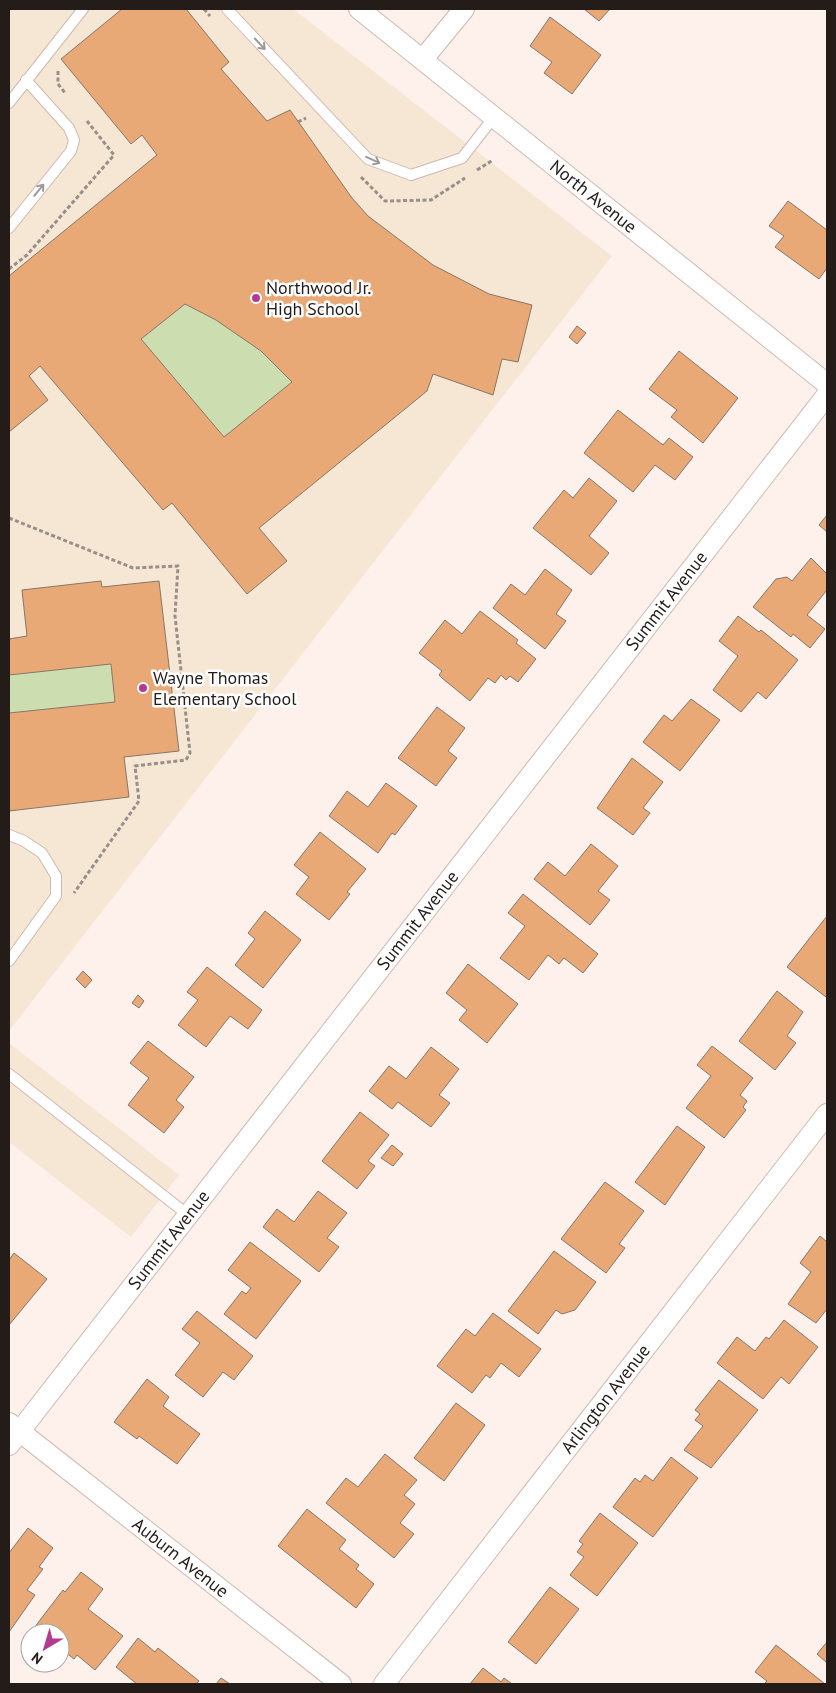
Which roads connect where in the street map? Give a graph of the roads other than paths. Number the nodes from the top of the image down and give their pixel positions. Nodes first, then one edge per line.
1 (83, 9) edge
2 (227, 9) edge
3 (359, 9) edge
4 (464, 9) edge
5 (423, 59) junction
6 (26, 80) junction
7 (9, 103) edge
8 (494, 117) junction
9 (9, 228) edge
10 (827, 384) edge
11 (827, 395) edge
12 (9, 835) edge
13 (9, 961) edge
14 (9, 1074) edge
15 (827, 1114) edge
16 (188, 1215) junction
17 (12, 1433) edge
18 (341, 1684) edge
19 (384, 1684) edge

1 - 6 lane
2 -> 8 lane
3 - 5 street, North Avenue
4 - 5 street
5 - 8 street, North Avenue
6 - 7 lane
9 -> 6 lane
8 - 10 street, North Avenue
11 - 16 street, Summit Avenue
12 - 13 lane
14 - 16 lane
15 - 19 street, Arlington Avenue
16 - 17 street, Summit Avenue
17 - 18 street, Auburn Avenue

